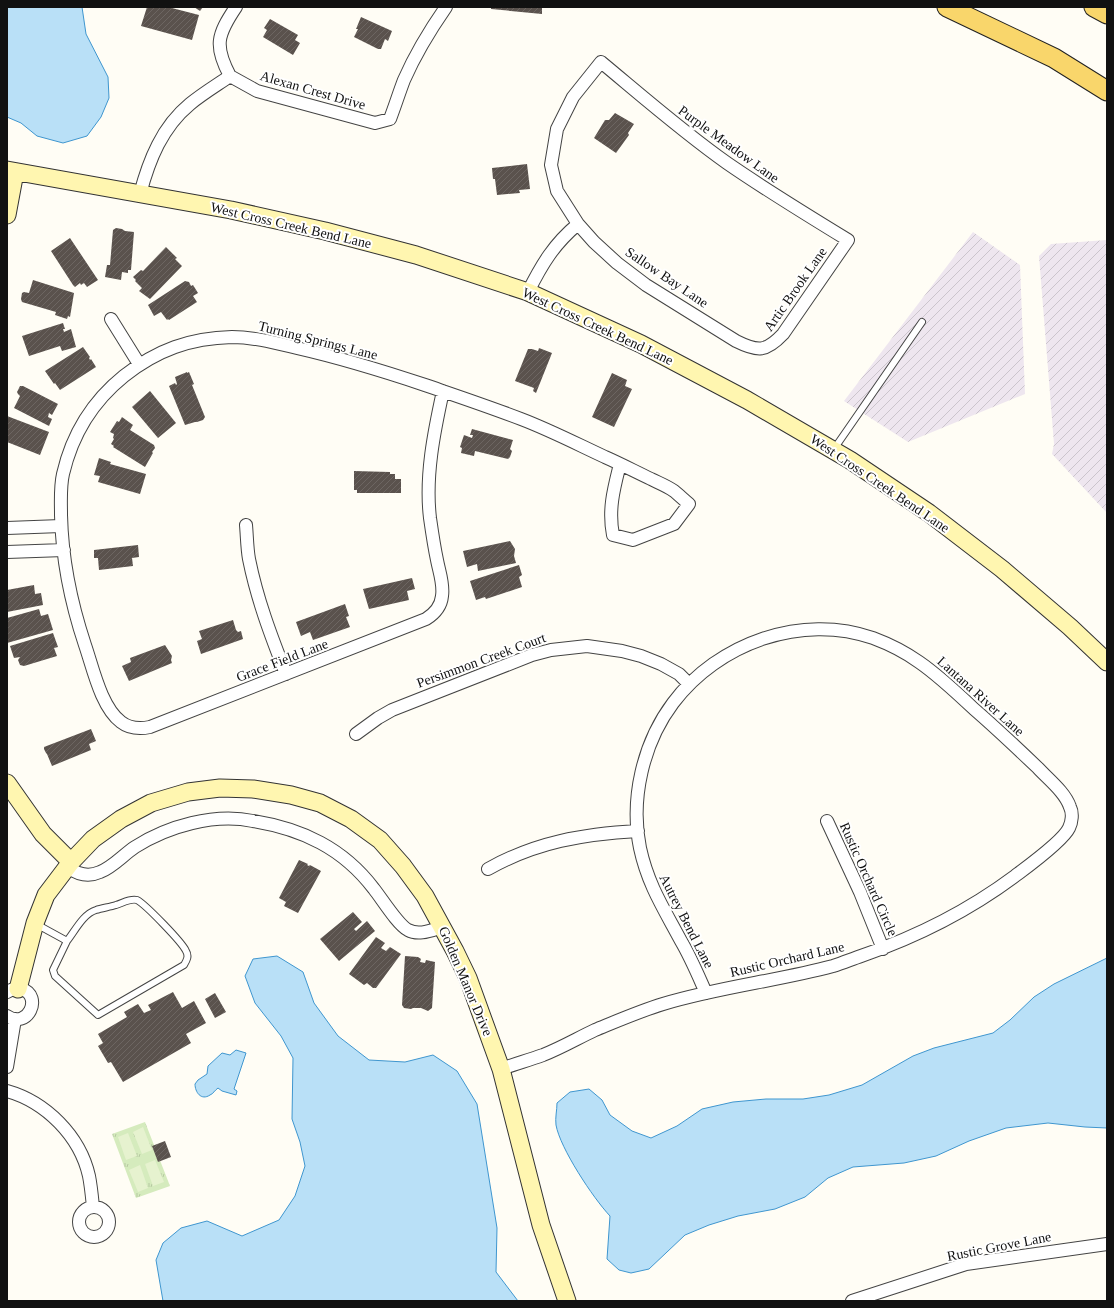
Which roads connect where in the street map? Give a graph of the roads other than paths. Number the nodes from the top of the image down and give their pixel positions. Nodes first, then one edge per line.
1 (236, 7) edge
2 (446, 7) edge
3 (947, 7) edge
4 (1094, 7) edge
5 (1107, 14) edge
6 (601, 62) joint
7 (230, 76) junction
8 (1107, 91) edge
9 (11, 171) edge
10 (140, 194) junction
11 (7, 214) edge
12 (578, 224) junction
13 (848, 240) joint
14 (528, 292) junction
15 (110, 319) dead end
16 (922, 322) dead end
17 (762, 349) joint
18 (139, 364) junction
19 (443, 391) junction
20 (833, 450) junction
21 (620, 464) junction
22 (246, 525) dead end
23 (61, 526) junction
24 (7, 528) edge
25 (64, 550) junction
26 (7, 552) edge
27 (843, 631) joint
28 (1107, 662) edge
29 (286, 674) junction
30 (689, 684) junction
31 (129, 727) joint
32 (356, 734) dead end
33 (7, 783) edge
34 (1072, 818) joint
35 (827, 821) dead end
36 (638, 830) junction
37 (71, 862) junction
38 (488, 869) dead end
39 (35, 923) junction
40 (443, 927) junction
41 (67, 941) junction
42 (883, 949) junction
43 (13, 990) edge
44 (706, 993) junction
45 (11, 1017) edge
46 (7, 1067) edge
47 (501, 1069) junction
48 (7, 1091) edge
49 (93, 1207) dead end
50 (1107, 1244) edge
51 (567, 1301) edge
52 (852, 1301) edge

1 - 7 street
2 - 7 street, Alexan Crest Drive
3 - 8 main road
4 - 5 main road
6 - 12 street, Sallow Bay Lane
6 - 13 street, Purple Meadow Lane
7 - 10 street
9 - 10 main road, West Cross Creek Bend Lane
9 - 11 main road
10 - 14 main road, West Cross Creek Bend Lane
12 - 14 street
12 - 17 street, Sallow Bay Lane
13 - 17 street, Artic Brook Lane
14 - 20 main road, West Cross Creek Bend Lane
15 - 18 street
16 - 20 lane
18 - 19 street, Turning Springs Lane
18 - 23 street, Turning Springs Lane
19 - 21 street, Turning Springs Lane
19 - 29 street, Grace Field Lane
20 - 28 main road, West Cross Creek Bend Lane
21 - 21 street, Turning Springs Lane
22 - 29 street
23 - 24 street
23 - 25 street, Turning Springs Lane
25 - 26 street
25 - 31 street, Turning Springs Lane
27 - 30 street, Autrey Bend Lane
27 - 34 street, Lantana River Lane
29 - 31 street, Grace Field Lane
30 - 32 street, Persimmon Creek Court
30 - 36 street, Autrey Bend Lane
33 - 37 main road
34 - 42 street, Rustic Orchard Lane
35 - 42 street, Rustic Orchard Circle
36 - 38 street
36 - 44 street, Autrey Bend Lane
37 - 39 main road, Golden Manor Drive
37 - 40 street
37 - 40 main road, Golden Manor Drive
39 - 41 lane
39 - 43 main road, Golden Manor Drive
40 - 47 main road, Golden Manor Drive
41 - 41 lane
42 - 44 street, Rustic Orchard Lane
43 - 45 street, Golden Manor Drive
44 - 47 street, Rustic Orchard Lane
45 - 46 street, Golden Manor Drive
47 - 51 main road, Golden Manor Drive
48 - 49 street
50 - 52 street, Rustic Grove Lane

